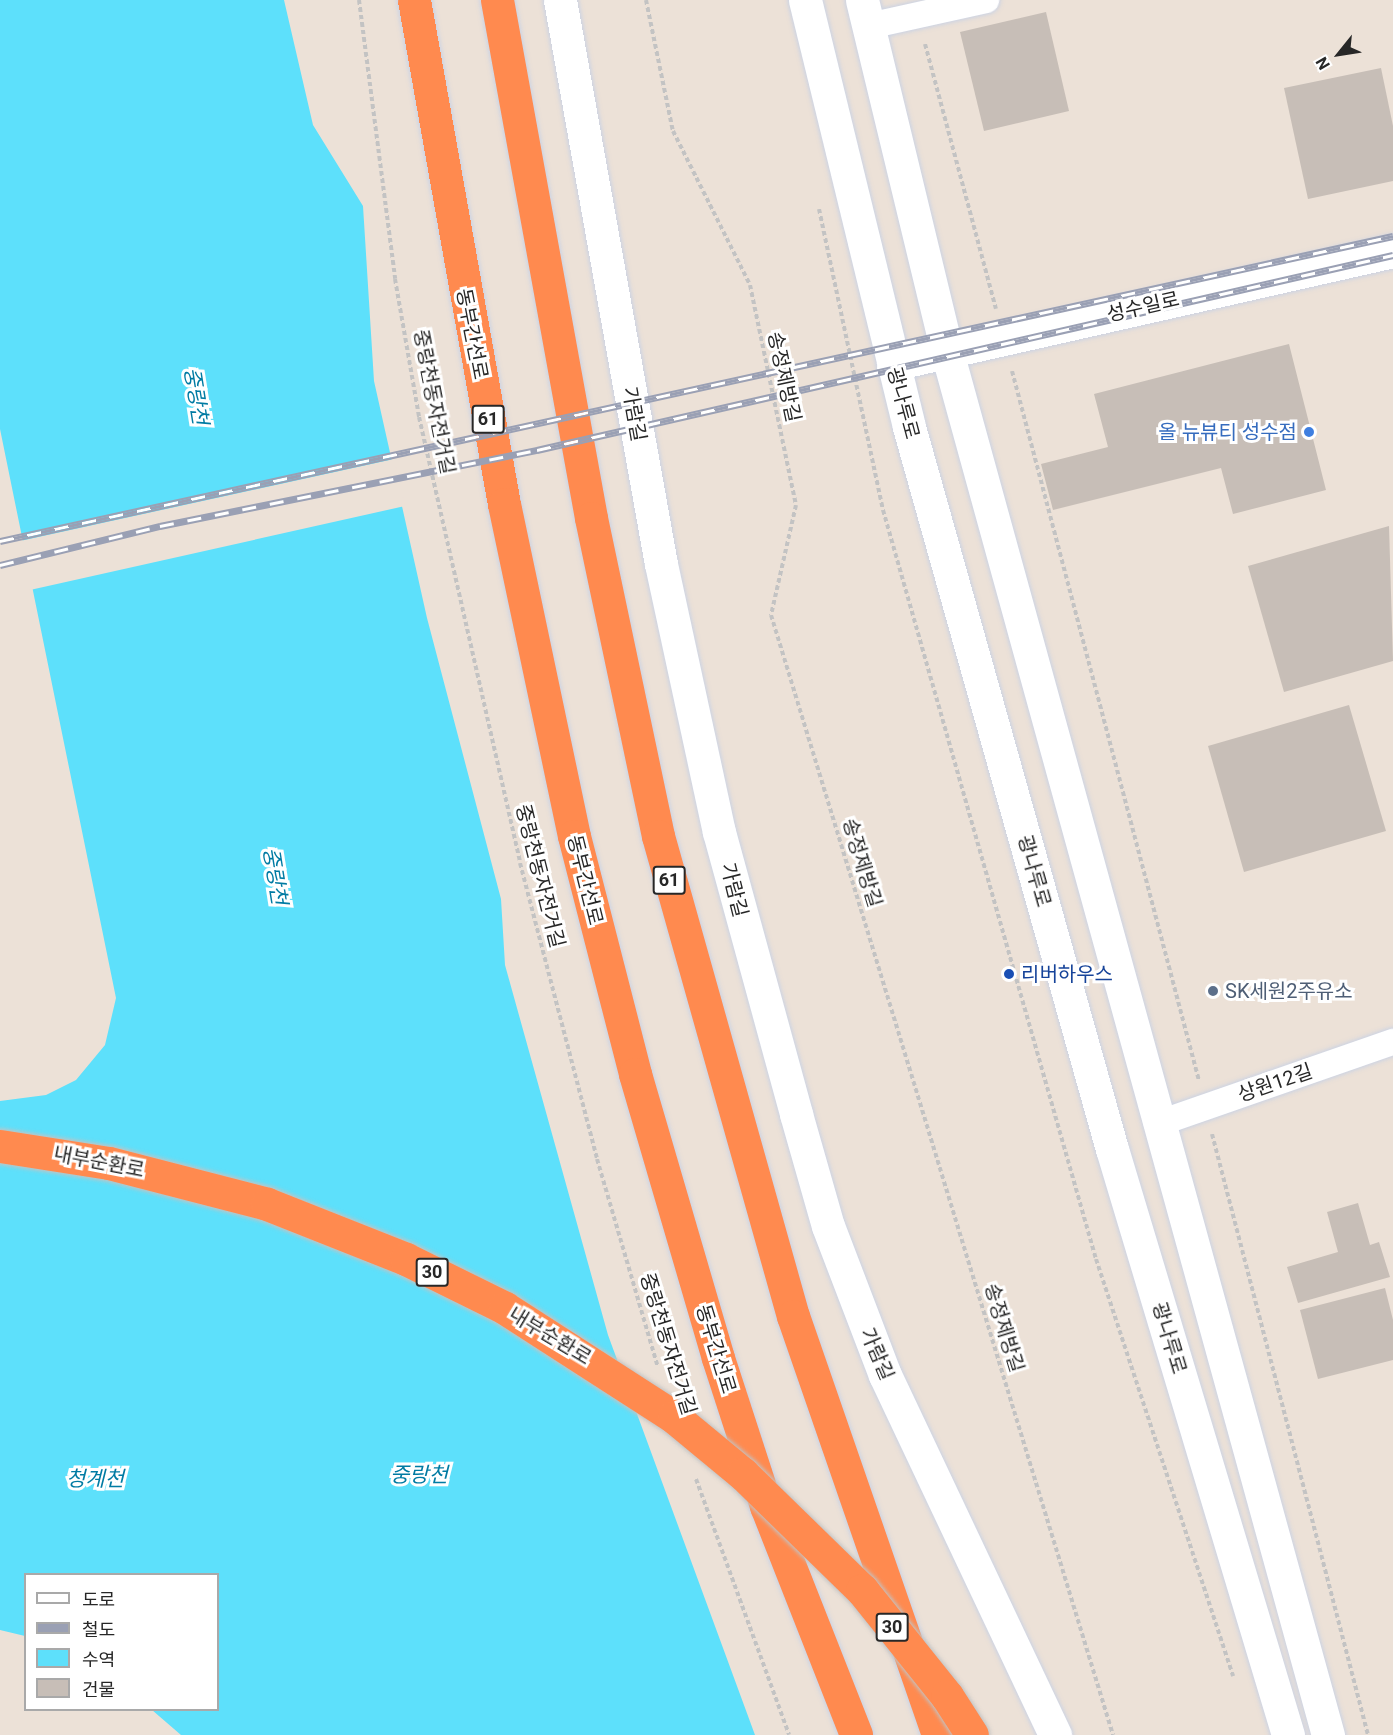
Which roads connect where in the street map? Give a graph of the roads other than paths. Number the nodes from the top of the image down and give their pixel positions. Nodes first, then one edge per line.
1 (414, 0) edge
2 (497, 0) edge
3 (560, 0) edge
4 (805, 0) edge
5 (986, 0) edge
6 (865, 13) edge
7 (1393, 251) edge
8 (947, 352) junction
9 (893, 364) junction
10 (1393, 1042) edge
11 (1157, 1124) junction
12 (0, 1146) edge
13 (856, 1735) edge
14 (938, 1735) edge
15 (972, 1735) edge
16 (1055, 1735) edge
17 (1288, 1735) edge
18 (1328, 1735) edge

1 - 13 highway, 동부간선로 / 61
2 - 14 highway, 61
3 - 16 main road, 가람길
4 - 9 main road, 광나루로
5 - 6 street
6 - 8 main road
7 - 8 main road, 성수일로
8 - 9 main road, 성수일로
8 - 11 main road
9 - 17 main road, 광나루로
10 - 11 street, 상원12길
11 - 18 main road
12 - 15 highway, 내부순환로 / 30, bridge

